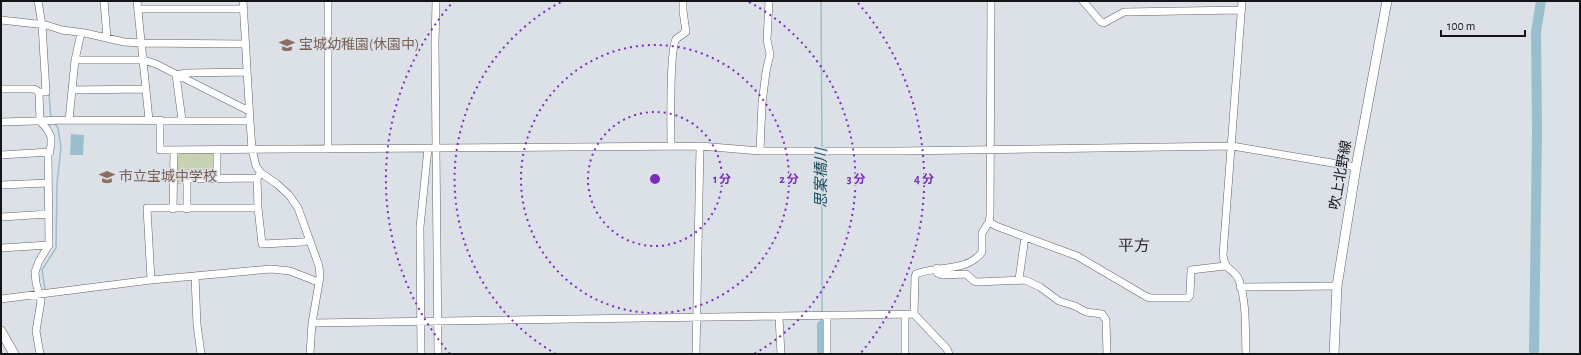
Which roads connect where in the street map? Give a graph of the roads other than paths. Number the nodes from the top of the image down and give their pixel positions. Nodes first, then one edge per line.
1 (38, 1) edge
2 (104, 1) edge
3 (243, 1) edge
4 (328, 1) edge
5 (436, 1) edge
6 (683, 1) edge
7 (769, 1) edge
8 (991, 1) edge
9 (1083, 1) edge
10 (1386, 1) edge
11 (1243, 4) edge
12 (138, 5) edge
13 (244, 9) junction
14 (1, 20) edge
15 (42, 25) junction
16 (81, 32) junction
17 (107, 38) junction
18 (141, 43) junction
19 (246, 44) junction
20 (75, 60) junction
21 (144, 60) junction
22 (248, 72) junction
23 (176, 75) junction
24 (1, 89) edge
25 (146, 89) junction
26 (72, 90) junction
27 (38, 92) junction
28 (249, 111) junction
29 (69, 120) junction
30 (149, 120) junction
31 (160, 120) junction
32 (182, 120) junction
33 (40, 121) junction
34 (250, 121) junction
35 (1, 122) edge
36 (671, 146) junction
37 (700, 146) junction
38 (1232, 146) junction
39 (428, 148) junction
40 (437, 148) junction
41 (328, 149) junction
42 (990, 149) junction
43 (174, 150) junction
44 (217, 150) junction
45 (252, 150) junction
46 (760, 151) junction
47 (50, 152) junction
48 (1, 155) edge
49 (1356, 167) junction
50 (259, 175) junction
51 (217, 179) junction
52 (48, 182) junction
53 (1, 186) edge
54 (258, 208) junction
55 (173, 209) junction
56 (187, 209) junction
57 (49, 214) junction
58 (1, 217) edge
59 (989, 222) junction
60 (1025, 237) junction
61 (310, 240) junction
62 (49, 245) junction
63 (1, 248) edge
64 (1226, 266) junction
65 (937, 268) junction
66 (195, 276) junction
67 (1019, 279) junction
68 (151, 280) junction
69 (318, 282) junction
70 (1337, 286) junction
71 (1240, 287) junction
72 (40, 294) junction
73 (1, 299) edge
74 (914, 314) junction
75 (905, 315) junction
76 (823, 316) junction
77 (779, 317) junction
78 (697, 318) junction
79 (420, 320) junction
80 (438, 320) junction
81 (312, 323) junction
82 (1, 331) edge
83 (14, 354) edge
84 (40, 354) edge
85 (202, 354) edge
86 (310, 354) edge
87 (421, 354) edge
88 (438, 354) edge
89 (696, 354) edge
90 (781, 354) edge
91 (827, 354) edge
92 (905, 354) edge
93 (949, 354) edge
94 (1107, 354) edge
95 (1246, 354) edge
96 (1334, 354) edge

1 - 15 street
2 - 17 street
3 - 13 street
4 - 41 street
5 - 40 street
6 - 36 street
7 - 46 street
8 - 42 street
9 - 11 street
10 - 49 main road, 吹上北野線
11 - 38 street
12 - 13 street
12 - 18 street
13 - 19 street
14 - 15 street
15 - 16 street
15 - 27 street
16 - 17 street
16 - 20 street
17 - 18 street
18 - 19 street
18 - 21 street
19 - 22 street
20 - 21 street
20 - 26 street
21 - 23 street
21 - 25 street
22 - 23 street
22 - 28 street
23 - 28 street
23 - 32 street
24 - 27 street
25 - 26 street
25 - 30 street
26 - 29 street
27 - 33 street
28 - 34 street
29 - 30 street
29 - 33 street
30 - 31 street
31 - 32 street
31 - 43 street
32 - 34 street
33 - 35 street
33 - 47 street
34 - 45 street
36 - 37 street
36 - 40 street
37 - 46 street
37 - 78 street
38 - 42 street
38 - 49 street
38 - 64 street
39 - 40 street
39 - 41 street
39 - 79 street
40 - 80 street
41 - 45 street
42 - 46 street
42 - 59 street
43 - 44 street
43 - 55 street
44 - 45 street
44 - 51 street
45 - 50 street
47 - 48 street
47 - 52 street
49 - 70 main road, 吹上北野線
50 - 51 street
50 - 54 street
50 - 61 street
51 - 56 street
52 - 53 street
52 - 57 street
54 - 56 street
54 - 61 street
55 - 56 street
55 - 68 street
57 - 58 street
57 - 62 street
59 - 60 street
59 - 65 street
60 - 64 street
60 - 67 street
61 - 69 street
62 - 63 street
62 - 72 street
64 - 71 street
65 - 67 street
65 - 74 street
66 - 68 street
66 - 69 street
66 - 85 street
67 - 94 street
68 - 72 street
69 - 81 street
70 - 71 street
70 - 96 main road, 吹上北野線
71 - 95 street
72 - 73 street
72 - 84 street
74 - 75 street
74 - 93 street
75 - 76 street
75 - 92 street
76 - 77 street
76 - 91 street
77 - 78 street
77 - 90 street
78 - 80 street
78 - 89 street
79 - 80 street
79 - 81 street
79 - 87 street
80 - 88 street
81 - 86 street
82 - 83 main road

